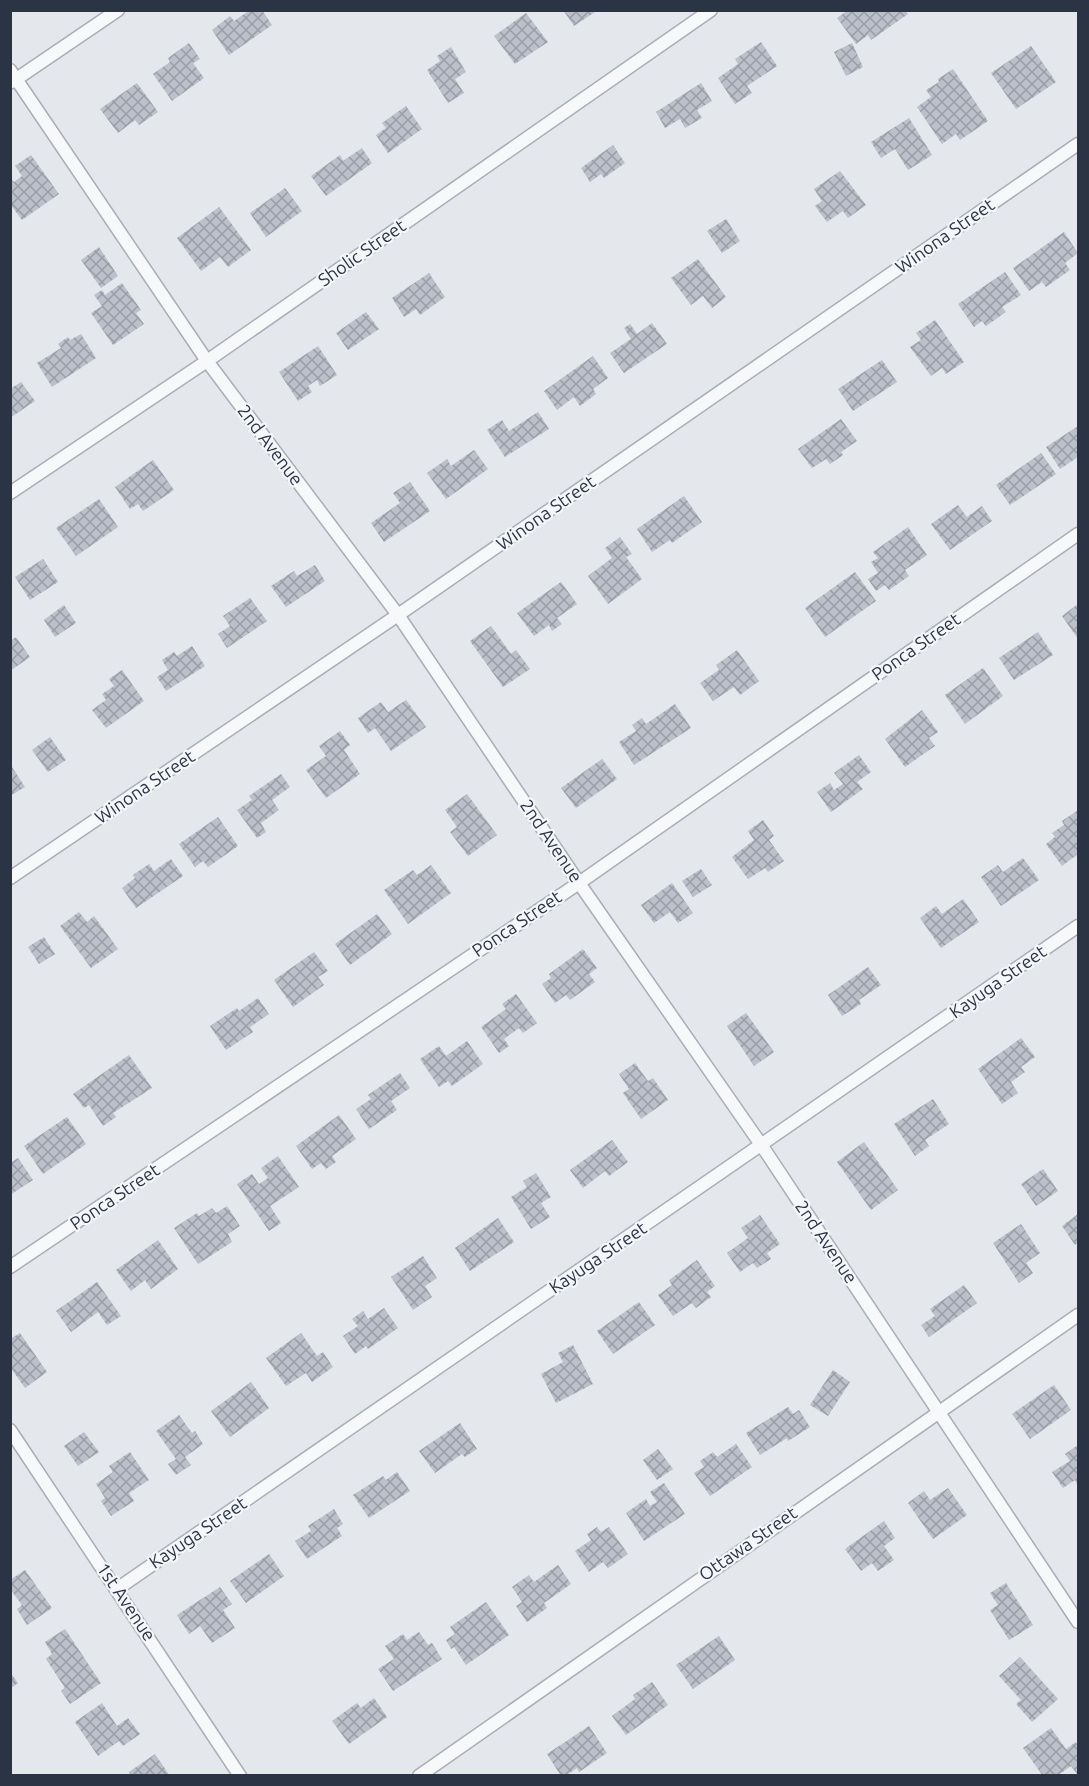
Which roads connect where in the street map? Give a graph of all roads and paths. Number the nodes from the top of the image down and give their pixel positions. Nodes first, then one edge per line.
1 (118, 10) edge
2 (711, 10) edge
3 (12, 77) edge
4 (1078, 144) edge
5 (207, 361) junction
6 (10, 493) edge
7 (1078, 534) edge
8 (398, 615) junction
9 (10, 878) edge
10 (579, 883) junction
11 (1078, 926) edge
12 (762, 1146) junction
13 (10, 1268) edge
14 (1078, 1315) edge
15 (938, 1411) junction
16 (10, 1430) edge
17 (117, 1589) junction
18 (1078, 1622) edge
19 (240, 1776) edge
20 (419, 1776) edge

1 - 3 street
2 - 5 street, Sholic Street
3 - 5 street, 2nd Avenue
4 - 8 street, Winona Street
5 - 6 street, Sholic Street
5 - 8 street, 2nd Avenue
7 - 10 street, Ponca Street
8 - 9 street, Winona Street
8 - 10 street, 2nd Avenue
10 - 12 street, 2nd Avenue
10 - 13 street, Ponca Street
11 - 12 street, Kayuga Street
12 - 15 street, 2nd Avenue
12 - 17 street, Kayuga Street
14 - 15 street, Ottawa Street
15 - 18 street, 2nd Avenue
15 - 20 street, Ottawa Street
16 - 17 street, 1st Avenue
17 - 19 street, 1st Avenue

